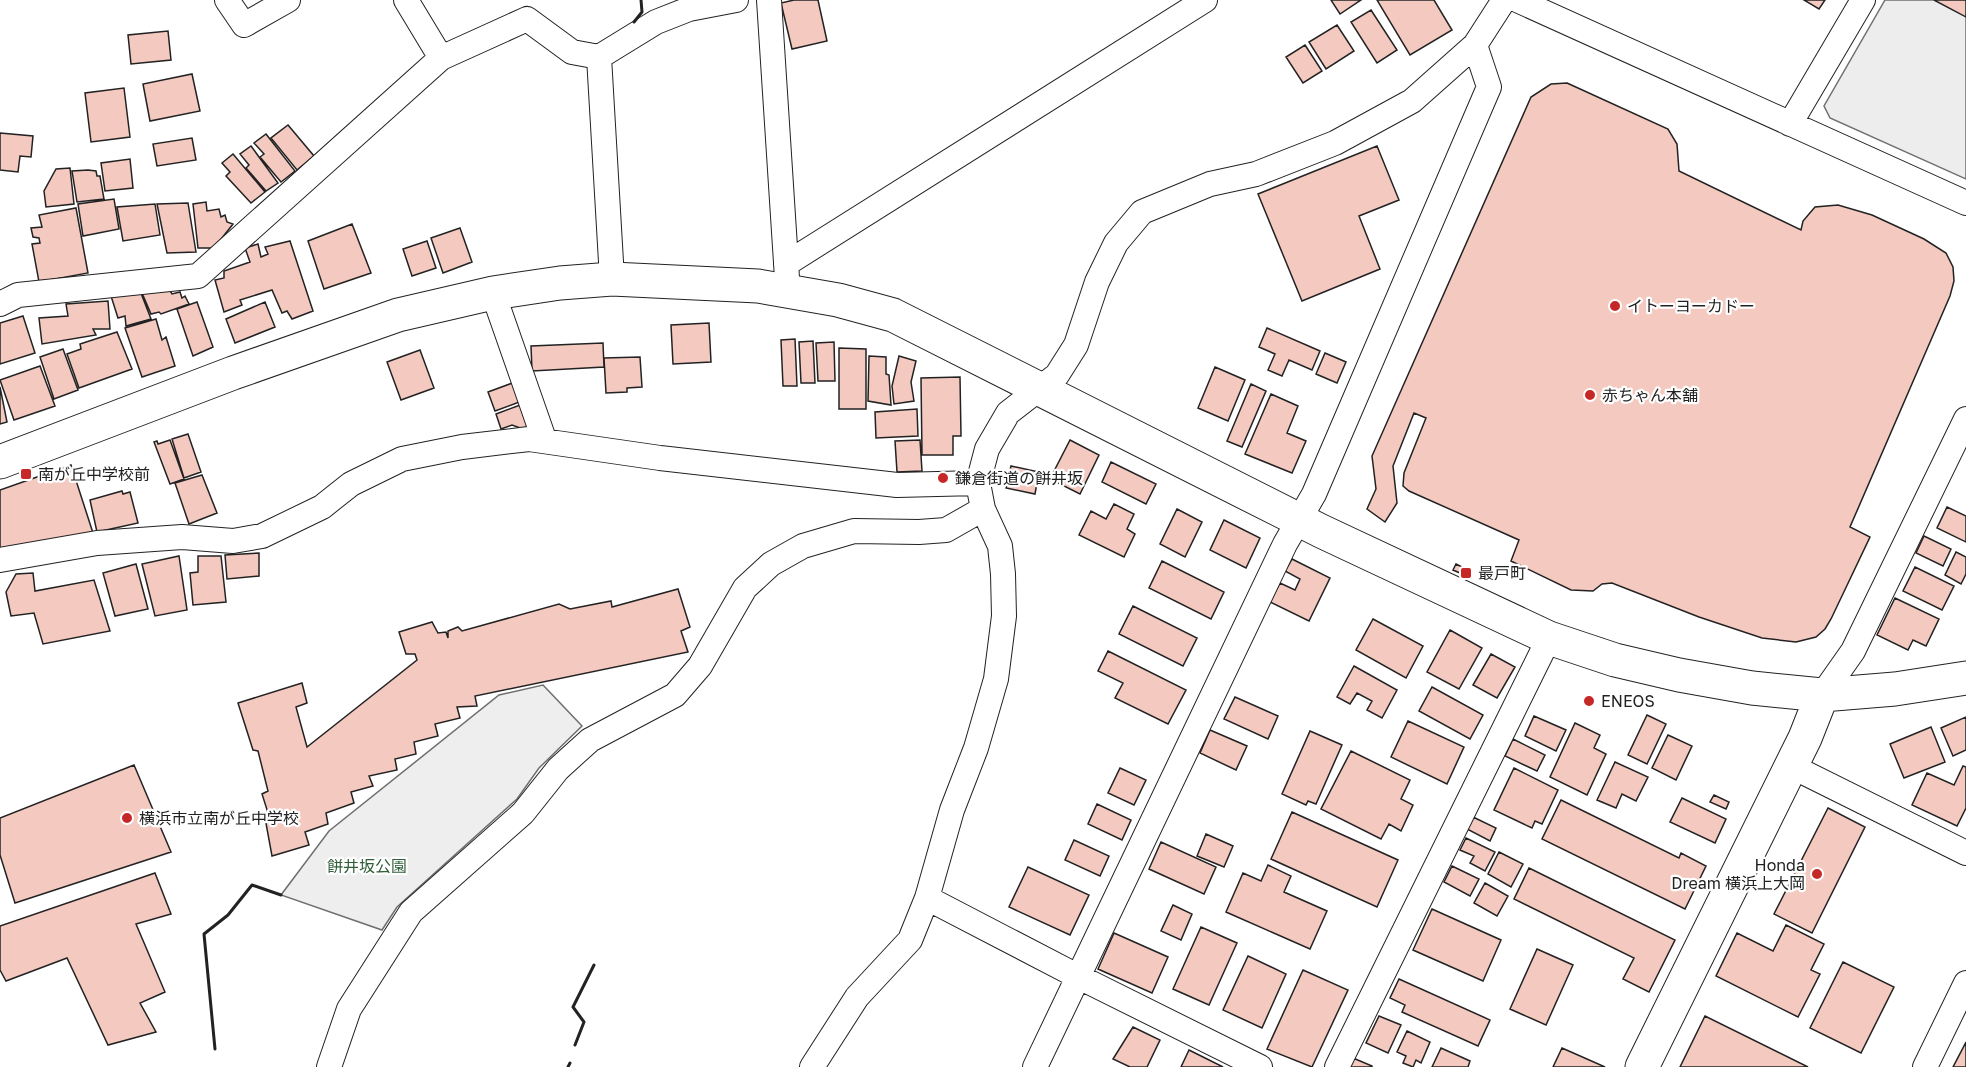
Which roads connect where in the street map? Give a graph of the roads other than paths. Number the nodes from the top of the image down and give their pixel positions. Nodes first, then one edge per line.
1 (227, 0) edge
2 (288, 0) edge
3 (405, 0) edge
4 (736, 0) edge
5 (768, 0) edge
6 (1205, 0) edge
7 (1504, 0) edge
8 (1517, 0) edge
9 (1863, 0) edge
10 (1475, 45) junction
11 (599, 57) junction
12 (441, 58) junction
13 (1790, 124) junction
14 (1966, 202) edge
15 (787, 278) junction
16 (612, 279) junction
17 (493, 293) junction
18 (0, 304) edge
19 (1041, 390) junction
20 (1966, 419) edge
21 (544, 440) junction
22 (0, 462) edge
23 (978, 483) junction
24 (982, 509) junction
25 (1298, 520) junction
26 (0, 560) edge
27 (1549, 638) junction
28 (1966, 678) edge
29 (1822, 695) junction
30 (1791, 766) junction
31 (1966, 853) edge
32 (927, 898) junction
33 (1079, 977) junction
34 (1966, 984) edge
35 (329, 1067) edge
36 (812, 1067) edge
37 (1035, 1067) edge
38 (1260, 1067) edge
39 (1337, 1067) edge
40 (1642, 1067) edge
41 (1924, 1067) edge

1 - 2 street
3 - 12 street
4 - 11 street
5 - 15 street
6 - 15 street
7 - 10 street
8 - 13 street
9 - 13 street
10 - 19 street
10 - 25 street
11 - 12 street
11 - 16 street
12 - 18 street
13 - 14 street
15 - 16 street
15 - 19 street
16 - 17 street
17 - 21 street
17 - 22 street
19 - 23 street
19 - 25 street
20 - 29 street
21 - 23 street
21 - 26 street
23 - 24 street
24 - 32 street
24 - 35 street
25 - 27 street
25 - 33 street
27 - 29 street
27 - 39 street
28 - 29 street
29 - 30 street
30 - 31 street
30 - 40 street
32 - 33 street
32 - 36 street
33 - 37 street
33 - 38 street
34 - 41 street

